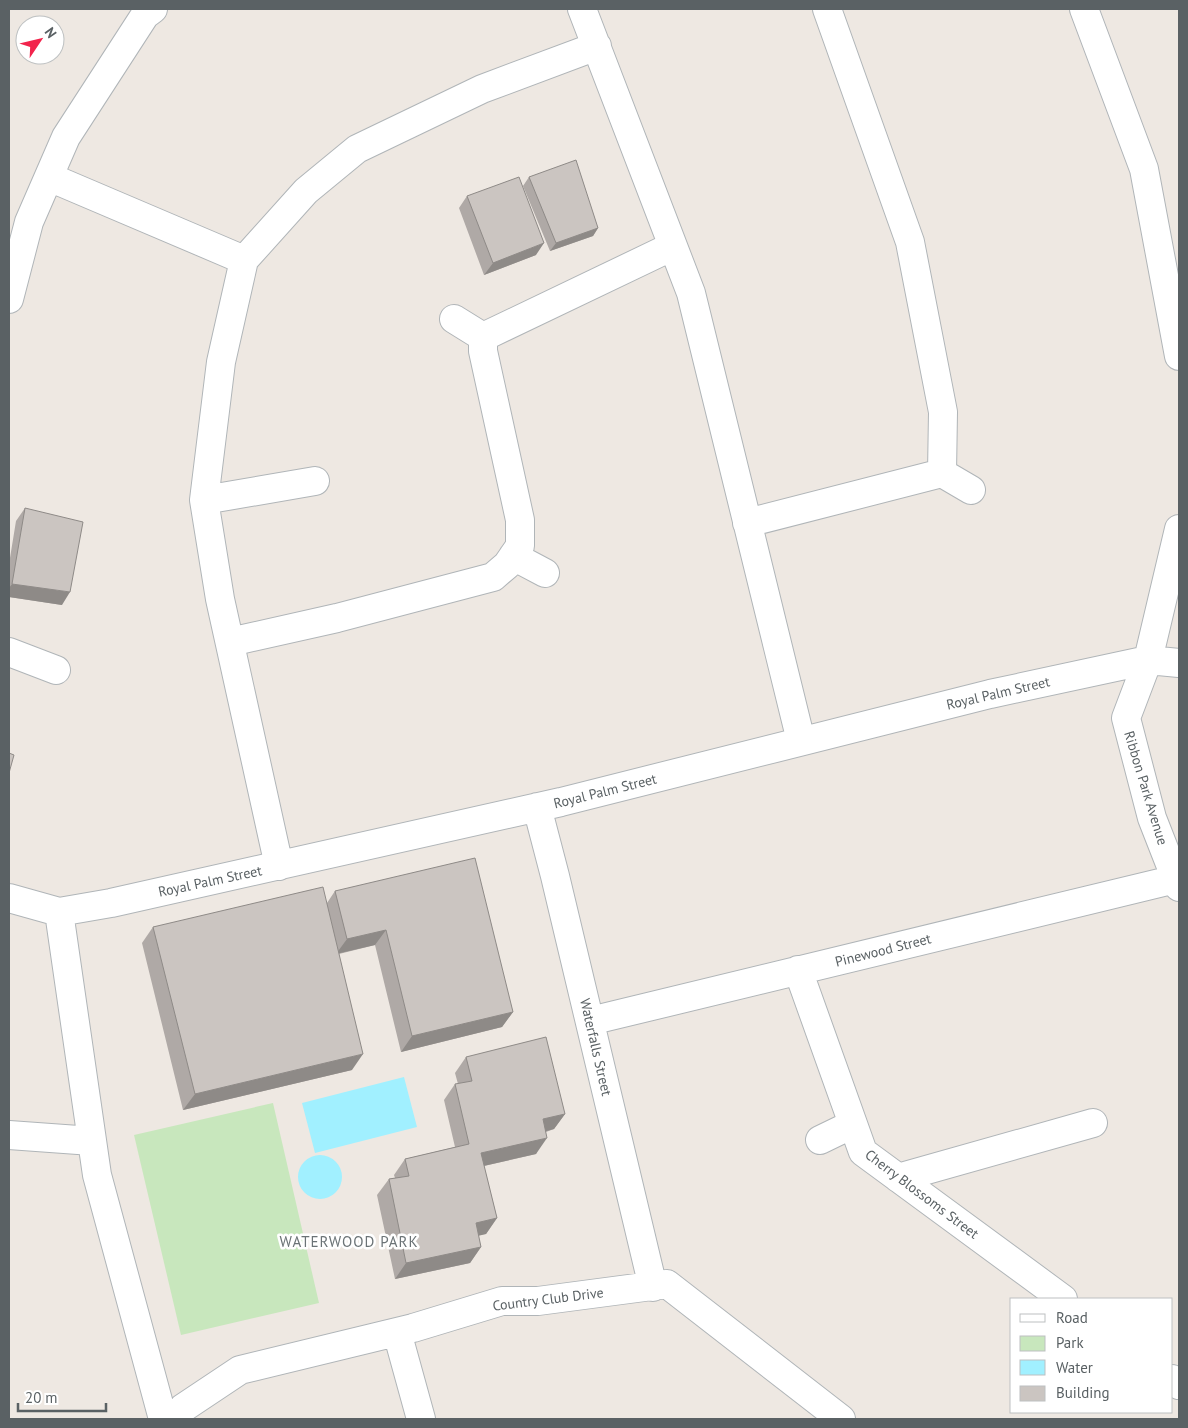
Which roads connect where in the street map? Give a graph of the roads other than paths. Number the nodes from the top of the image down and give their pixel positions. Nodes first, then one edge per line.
1 (153, 9) edge
2 (582, 9) edge
3 (827, 9) edge
4 (1084, 9) edge
5 (596, 46) junction
6 (49, 176) junction
7 (673, 246) junction
8 (244, 260) junction
9 (9, 299) edge
10 (454, 319) dead end
11 (483, 337) junction
12 (1179, 356) edge
13 (942, 473) junction
14 (316, 482) dead end
15 (971, 490) dead end
16 (204, 500) junction
17 (747, 523) junction
18 (1179, 529) edge
19 (513, 556) junction
20 (545, 573) dead end
21 (230, 642) junction
22 (9, 652) edge
23 (1148, 660) junction
24 (1179, 663) edge
25 (56, 670) dead end
26 (801, 741) junction
27 (537, 807) junction
28 (279, 866) junction
29 (1178, 883) edge
30 (9, 898) edge
31 (59, 912) junction
32 (798, 970) junction
33 (590, 1022) junction
34 (1093, 1123) dead end
35 (853, 1124) junction
36 (9, 1135) edge
37 (820, 1140) dead end
38 (92, 1141) junction
39 (898, 1178) junction
40 (653, 1287) junction
41 (1062, 1298) edge
42 (397, 1332) junction
43 (163, 1419) edge
44 (174, 1419) edge
45 (421, 1419) edge
46 (841, 1419) edge

1 - 6 street
2 - 5 street
3 - 13 street
4 - 12 street
5 - 7 street
5 - 8 street
6 - 8 street
6 - 9 street
7 - 11 street
7 - 17 street
8 - 16 street
10 - 11 street
11 - 19 street
13 - 15 street
13 - 17 street
14 - 16 street
16 - 21 street
17 - 26 street
18 - 23 street, Ribbon Park Avenue
19 - 20 street
19 - 21 street
21 - 28 street
22 - 25 street
23 - 24 street, Royal Palm Street
23 - 26 street, Royal Palm Street
23 - 29 street, Ribbon Park Avenue
26 - 27 street, Royal Palm Street
27 - 28 street, Royal Palm Street
27 - 33 street, Waterfalls Street
28 - 31 street, Royal Palm Street
29 - 32 street, Pinewood Street
30 - 31 street
31 - 38 street
32 - 33 street, Pinewood Street
32 - 35 street, Cherry Blossoms Street
33 - 40 street, Waterfalls Street
34 - 39 street
35 - 37 street
35 - 39 street, Cherry Blossoms Street
36 - 38 street
38 - 43 street
39 - 41 street, Cherry Blossoms Street
40 - 42 street, Country Club Drive
40 - 46 street, Country Club Drive
42 - 44 street, Country Club Drive
42 - 45 street

